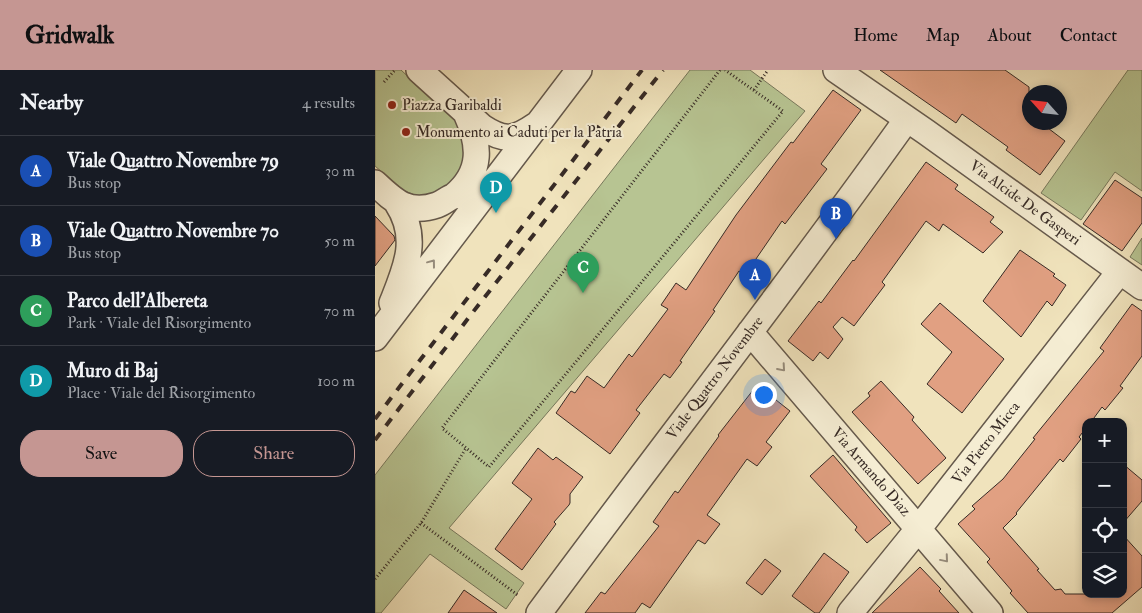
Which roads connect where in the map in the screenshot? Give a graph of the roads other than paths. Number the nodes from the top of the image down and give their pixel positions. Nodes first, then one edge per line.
1 (419, 70) edge
2 (579, 70) edge
3 (836, 70) edge
4 (907, 119) junction
5 (474, 120) junction
6 (541, 123) junction
7 (477, 158) junction
8 (375, 183) edge
9 (485, 194) junction
10 (454, 196) junction
11 (397, 204) junction
12 (1120, 271) junction
13 (1142, 287) edge
14 (750, 332) junction
15 (378, 334) edge
16 (919, 528) junction
17 (542, 612) edge
18 (850, 613) edge
19 (990, 613) edge

1 - 5 street
2 - 6 street
3 - 4 street, Via Alcide De Gasperi
4 - 12 street, Via Alcide De Gasperi
4 - 14 street, Viale Quattro Novembre
5 - 6 street
5 - 7 street
6 - 9 street
7 - 9 street
7 - 10 street
8 - 11 street
9 - 10 street
15 -> 9 street
10 - 11 street
11 - 15 street
12 - 13 street, Via Alcide De Gasperi
12 - 16 street, Via Pietro Micca
14 -> 16 street, Via Armando Diaz
14 - 17 street, Viale Quattro Novembre
16 - 18 street, Via Pietro Micca
16 -> 19 street, Via Armando Diaz

